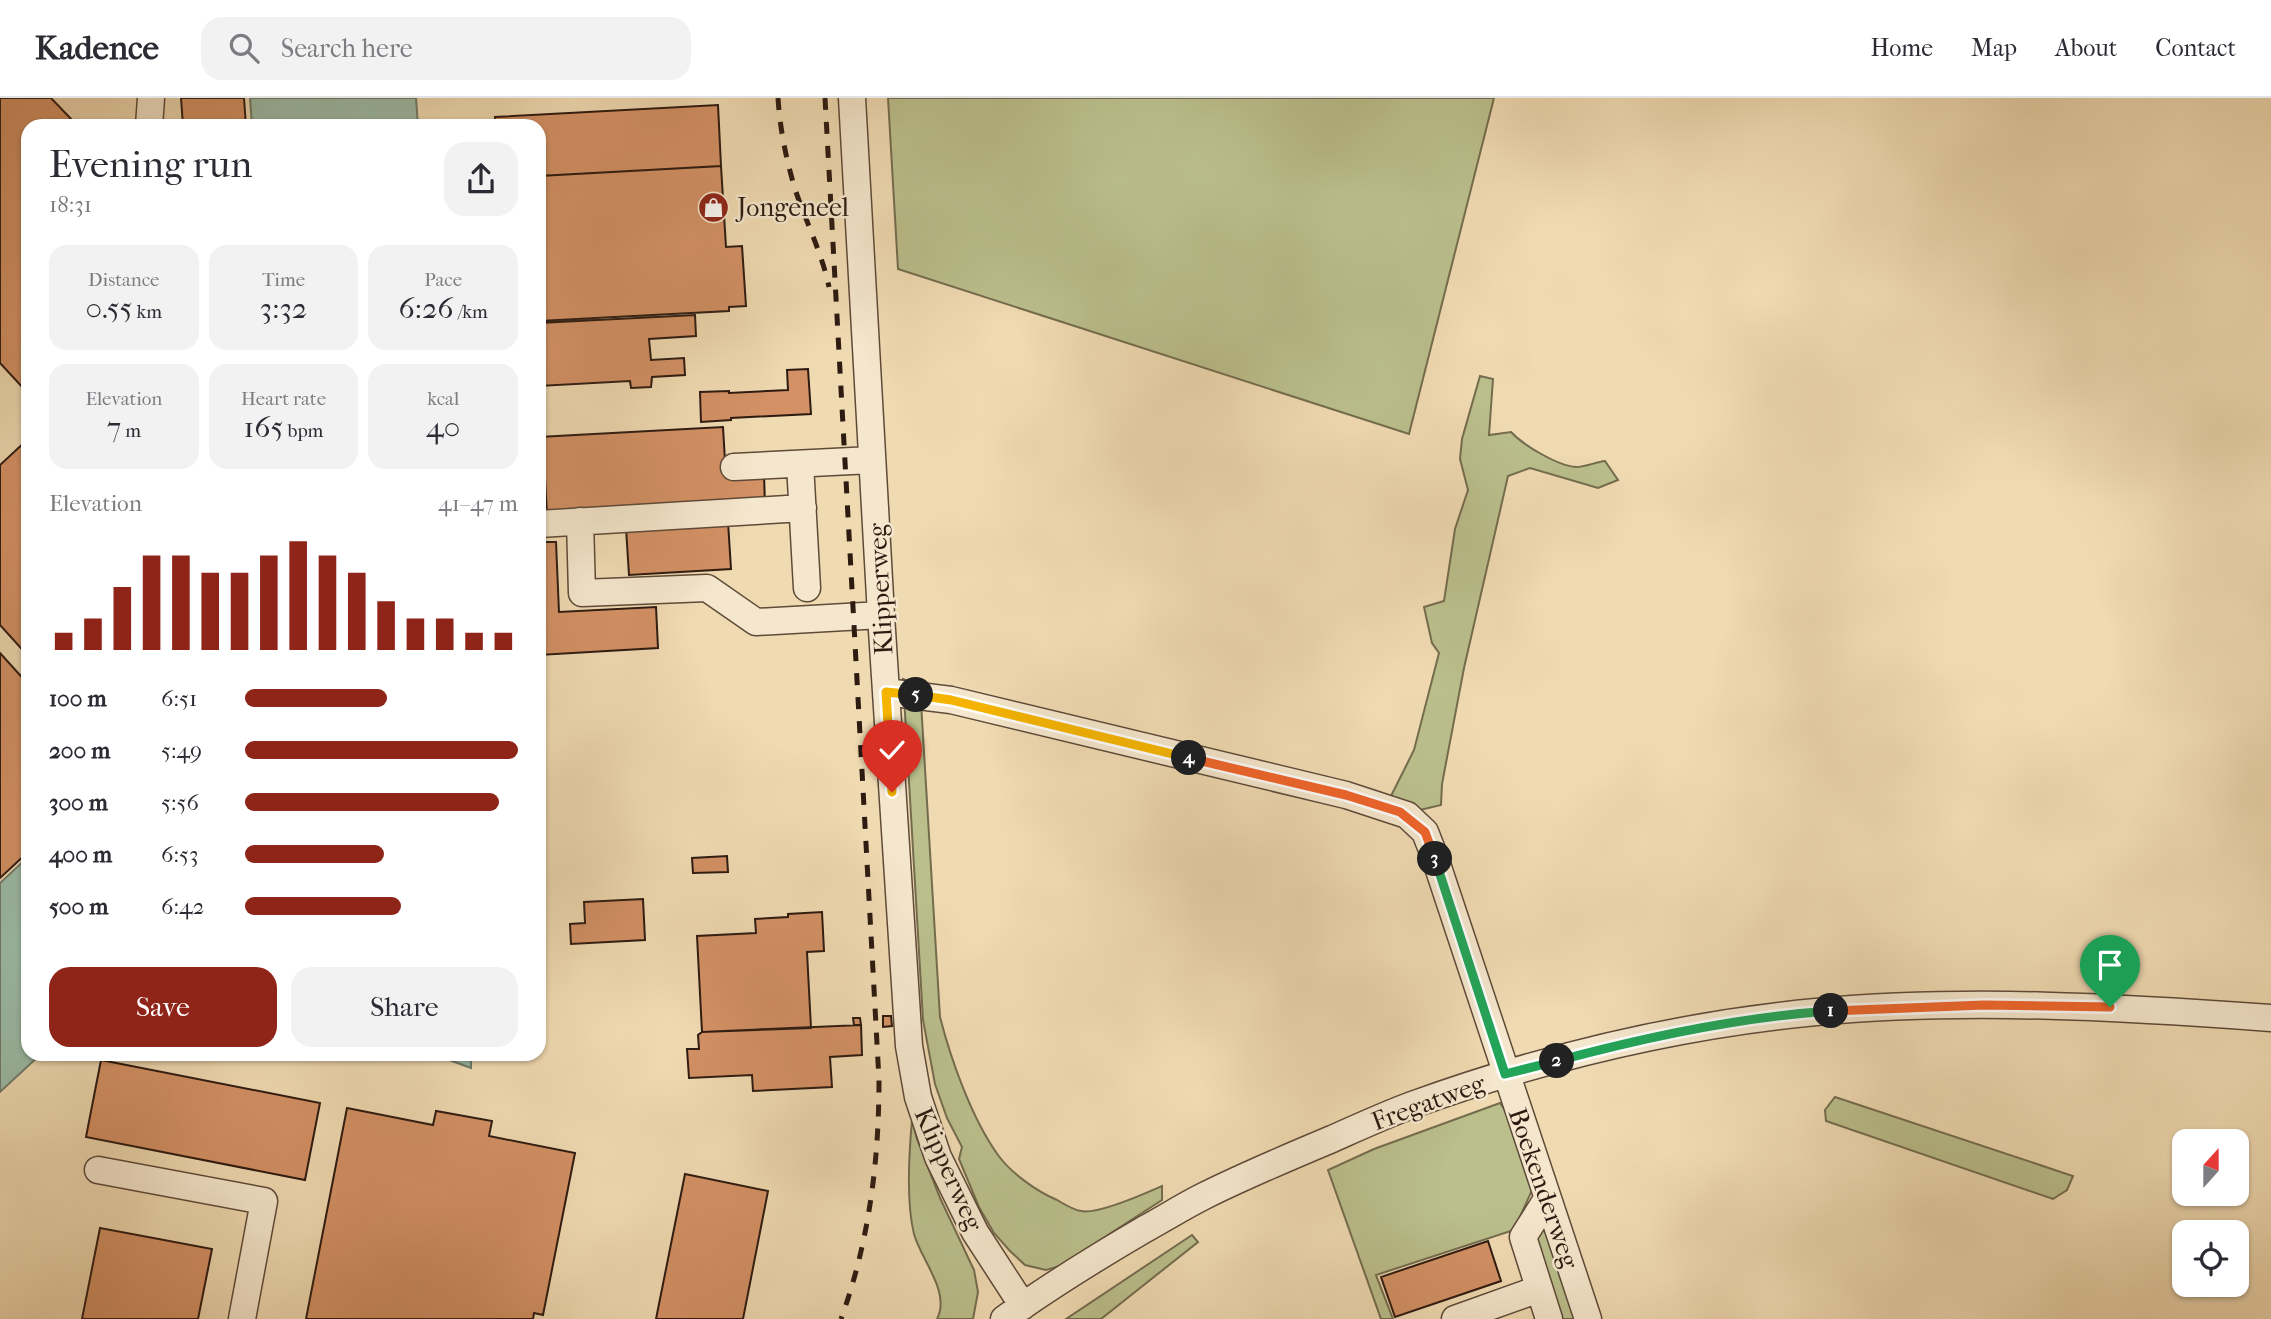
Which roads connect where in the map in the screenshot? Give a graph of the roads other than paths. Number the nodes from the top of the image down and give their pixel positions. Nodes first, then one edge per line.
1 (151, 98) edge
2 (852, 98) edge
3 (150, 119) edge
4 (872, 460) junction
5 (800, 464) junction
6 (734, 467) dead end
7 (803, 508) junction
8 (580, 521) junction
9 (546, 523) edge
10 (807, 588) dead end
11 (881, 615) junction
12 (886, 692) junction
13 (2271, 1018) edge
14 (1505, 1074) junction
15 (98, 1170) dead end
16 (1547, 1199) junction
17 (1539, 1289) junction
18 (1014, 1312) edge
19 (242, 1319) edge
20 (1455, 1319) edge
21 (1549, 1319) edge
22 (1587, 1319) edge

1 - 3 street
2 - 4 street, Klipperweg
4 - 5 street
4 - 11 street, Klipperweg
5 - 6 street
5 - 7 street
7 - 8 street
7 - 10 street
8 - 9 street
8 - 11 street
11 - 12 street, Klipperweg
12 - 14 street, Boekenderweg
12 - 18 street, Klipperweg
13 - 14 street, Fregatweg
14 - 16 street, Boekenderweg
14 - 18 street, Fregatweg
15 - 19 street
16 - 17 street
16 - 22 street, Boekenderweg
17 - 20 street
17 - 21 street

